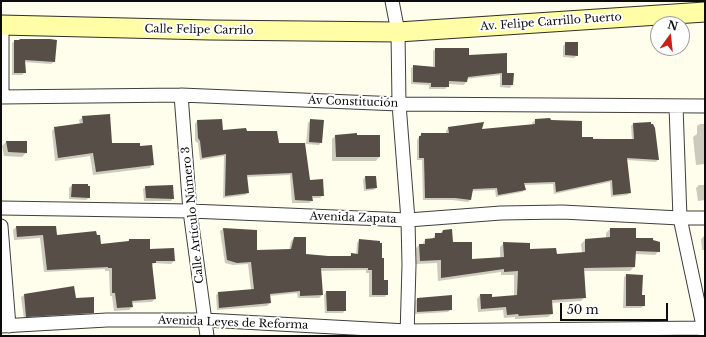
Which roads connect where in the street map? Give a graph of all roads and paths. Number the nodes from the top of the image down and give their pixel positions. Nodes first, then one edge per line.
1 (392, 1) edge
2 (705, 12) edge
3 (2, 26) edge
4 (398, 32) junction
5 (181, 95) junction
6 (2, 96) edge
7 (399, 104) junction
8 (676, 106) junction
9 (705, 106) edge
10 (1, 208) edge
11 (190, 211) junction
12 (680, 218) junction
13 (705, 218) edge
14 (408, 220) junction
15 (1, 226) edge
16 (206, 320) junction
17 (5, 326) edge
18 (705, 331) edge
19 (407, 333) edge
20 (206, 336) edge

1 - 4 street
2 - 4 street, Av. Felipe Carrillo Puerto
3 - 4 street, Calle Felipe Carrilo
3 - 6 street
4 - 7 street
5 - 6 street, Av Constitución
5 - 7 street, Av Constitución
5 - 11 street, Calle Artículo Número 3
7 - 8 street, Av Constitución
7 - 14 street
8 - 9 street, Av Constitución
8 - 12 street
10 - 11 street, Avenida Zapata
11 - 14 street, Avenida Zapata
11 - 16 street, Calle Artículo Número 3
12 - 13 street, Avenida Zapata
12 - 14 street, Avenida Zapata
12 - 18 street
14 - 19 street
15 - 17 street
16 - 17 street, Avenida Leyes de Reforma
16 - 19 street, Avenida Leyes de Reforma
16 - 20 street, Calle Artículo Número 3
18 - 19 street, Avenida Leyes de Reforma

